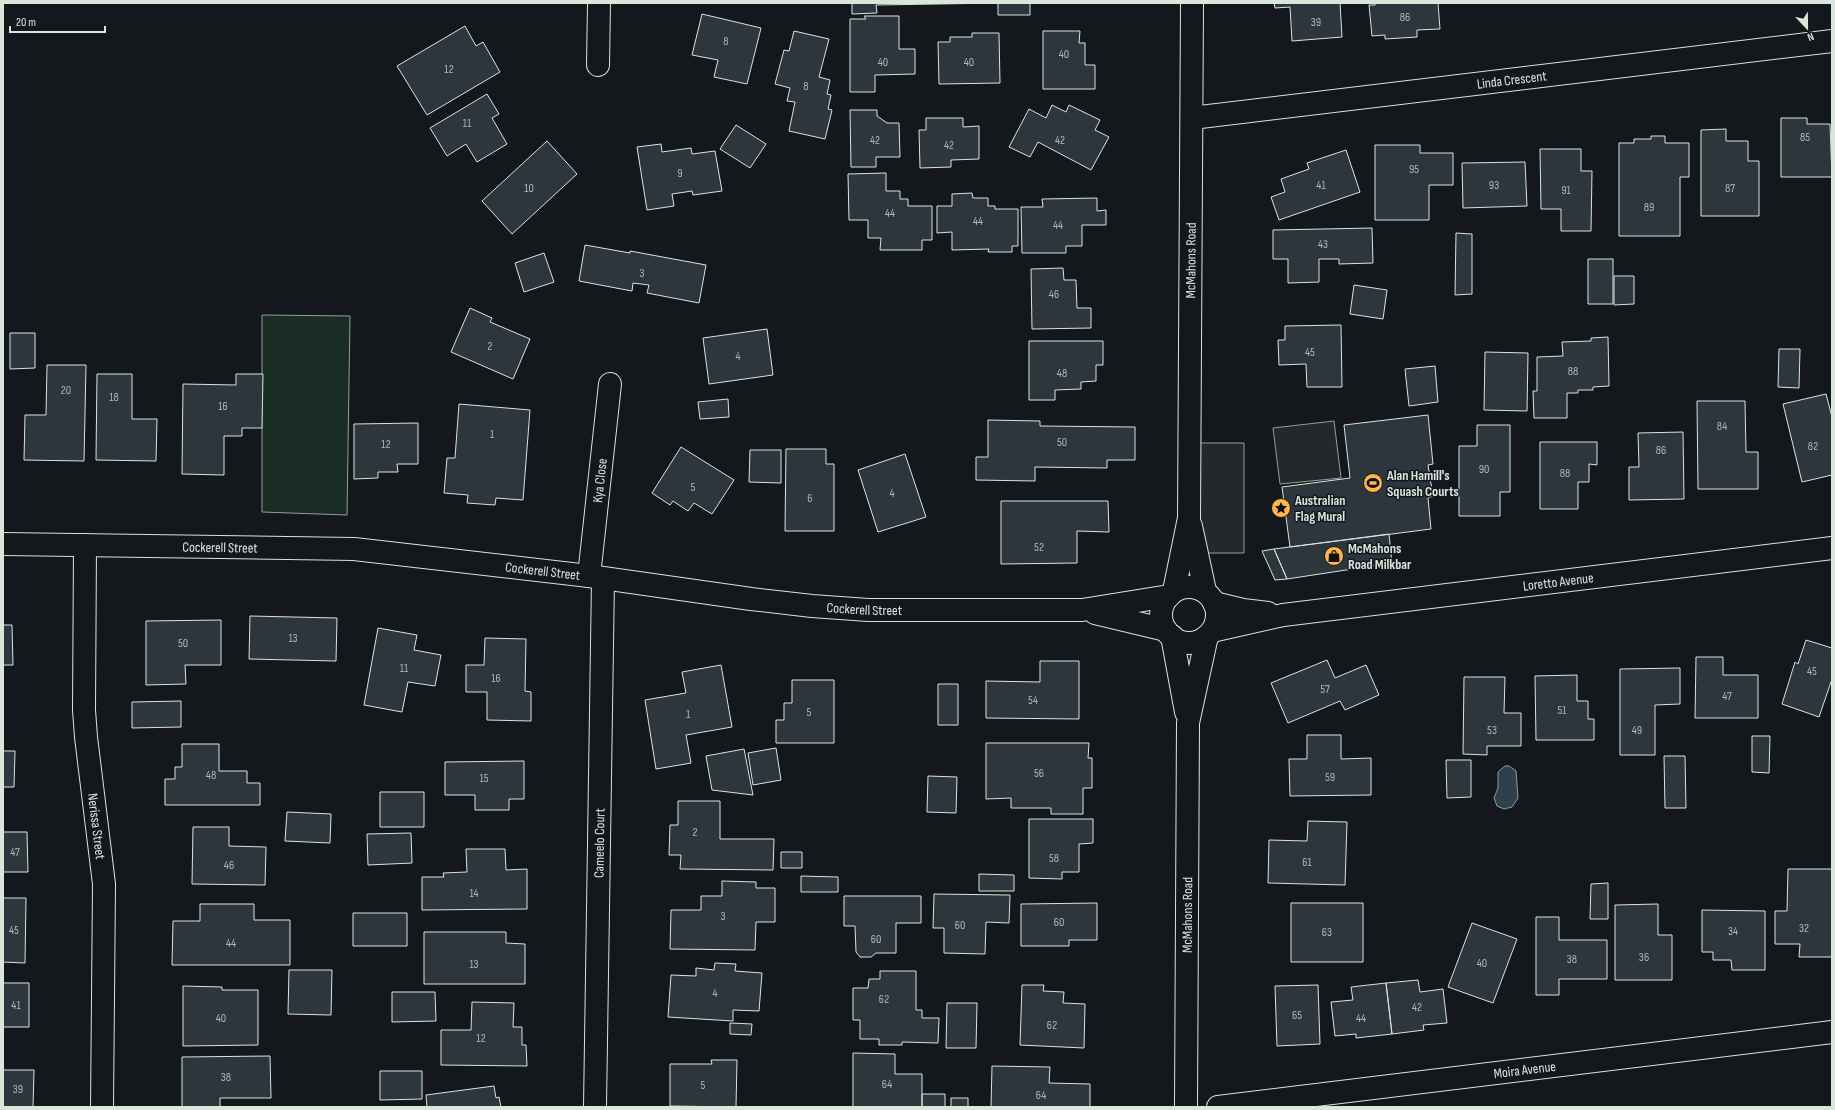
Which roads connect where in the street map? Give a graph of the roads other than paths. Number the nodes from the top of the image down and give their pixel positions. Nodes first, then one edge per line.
1 (599, 3) edge
2 (1192, 3) edge
3 (1832, 41) edge
4 (598, 65) dead end
5 (1192, 118) junction
6 (610, 384) dead end
7 (1189, 518) junction
8 (3, 544) edge
9 (85, 545) junction
10 (1832, 548) edge
11 (596, 578) junction
12 (1171, 594) junction
13 (1210, 597) junction
14 (1082, 610) junction
15 (1284, 615) junction
16 (1169, 633) junction
17 (1210, 634) junction
18 (1188, 723) junction
19 (1832, 1032) edge
20 (102, 1107) edge
21 (595, 1107) edge
22 (1186, 1107) edge
23 (1218, 1107) edge

1 - 4 street
2 - 5 street, McMahons Road
3 - 5 street, Linda Crescent
5 - 7 street, McMahons Road
6 - 11 street, Kya Close
7 - 12 street, McMahons Road
7 - 13 street, McMahons Road
8 - 9 street, Cockerell Street
9 - 11 street, Cockerell Street
9 - 20 street, Nerissa Street
10 - 15 street, Loretto Avenue
11 - 14 street, Cockerell Street
11 - 21 street, Cameelo Court
12 - 13 street
12 - 14 street, Cockerell Street
12 - 16 street
13 - 15 street, Loretto Avenue
13 - 17 street
14 - 16 street, Cockerell Street
15 - 17 street, Loretto Avenue
16 - 17 street
16 - 18 street, McMahons Road
17 - 18 street, McMahons Road
18 - 22 street, McMahons Road
19 - 23 street, Moira Avenue

